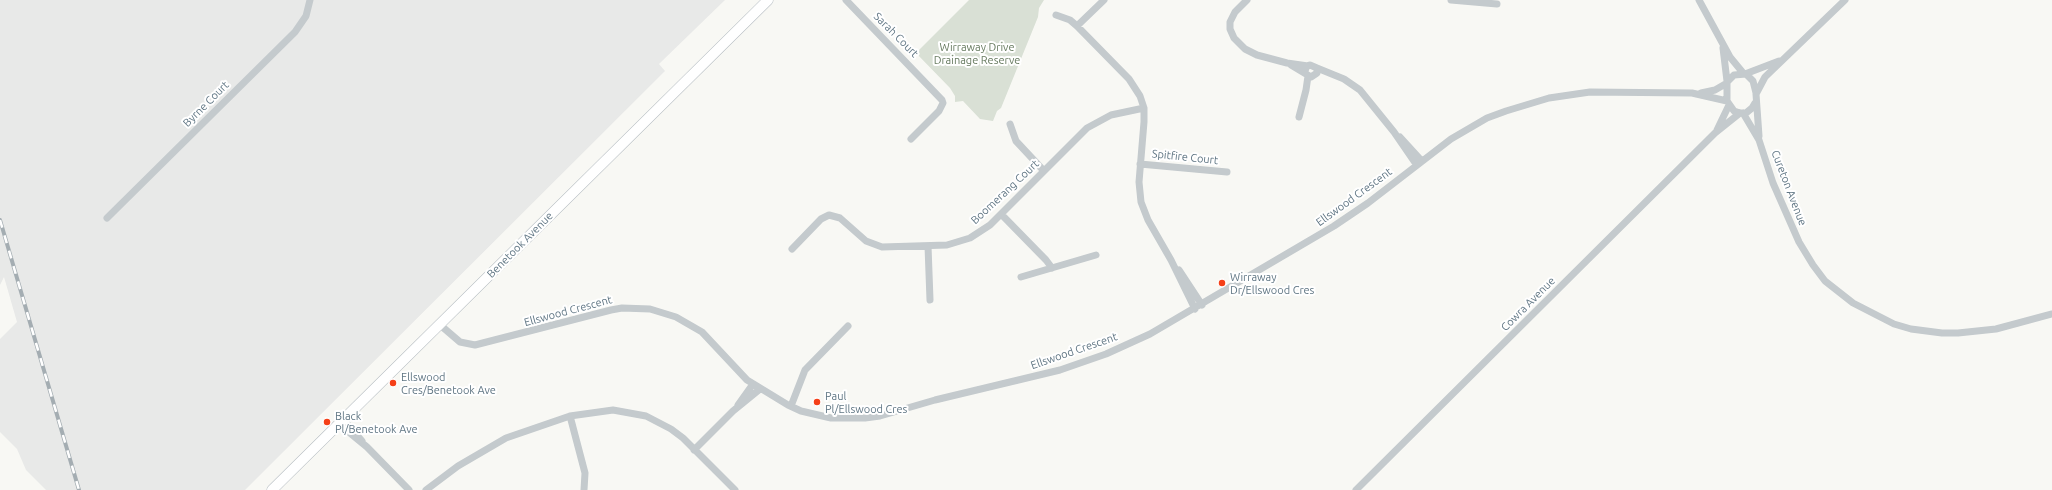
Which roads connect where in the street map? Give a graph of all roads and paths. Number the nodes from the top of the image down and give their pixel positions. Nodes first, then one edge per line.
1 (310, 0) edge
2 (768, 0) edge
3 (846, 0) edge
4 (1104, 0) edge
5 (1248, 0) edge
6 (1451, 0) edge
7 (1699, 0) edge
8 (1845, 0) edge
9 (1497, 4) dead end
10 (1056, 15) dead end
11 (1078, 26) junction
12 (1722, 44) junction
13 (1782, 60) junction
14 (1311, 72) junction
15 (1745, 74) junction
16 (1727, 82) junction
17 (1699, 94) junction
18 (1756, 97) junction
19 (1728, 103) junction
20 (1144, 108) junction
21 (1742, 113) junction
22 (1299, 117) dead end
23 (1010, 124) dead end
24 (1715, 133) junction
25 (911, 139) dead end
26 (1759, 140) junction
27 (1419, 162) junction
28 (1140, 164) junction
29 (1044, 171) junction
30 (1227, 172) dead end
31 (1001, 214) junction
32 (107, 218) dead end
33 (928, 246) junction
34 (792, 249) dead end
35 (1096, 255) dead end
36 (1171, 260) junction
37 (1052, 268) junction
38 (1021, 278) dead end
39 (930, 300) dead end
40 (1202, 305) junction
41 (1195, 309) junction
42 (2052, 314) edge
43 (439, 324) junction
44 (848, 326) dead end
45 (753, 384) junction
46 (760, 389) junction
47 (790, 406) junction
48 (733, 411) junction
49 (570, 416) junction
50 (341, 422) junction
51 (694, 450) junction
52 (733, 489) edge
53 (272, 490) edge
54 (410, 490) edge
55 (426, 490) edge
56 (584, 490) edge
57 (1356, 490) edge

1 - 32 street, Byrne Court
2 - 43 main road, Benetook Avenue
3 - 25 street, Sarah Court
4 - 11 street
5 - 14 street
6 - 9 street
7 - 12 street
8 - 13 street
10 - 11 street
11 - 20 street
12 - 15 street
12 - 16 street
13 - 15 street
13 - 18 street
14 - 22 street
14 - 27 street
15 - 16 street
15 - 18 street
16 - 17 street, Ellswood Crescent
16 - 19 street
17 - 19 street, Ellswood Crescent
17 - 27 street, Ellswood Crescent
18 - 21 street
18 - 26 street
19 - 21 street
19 - 24 street
20 - 28 street
20 - 29 street, Boomerang Court
21 - 24 street
21 - 26 street
23 - 29 street
24 - 57 street, Cowra Avenue
26 - 42 street, Cureton Avenue
27 - 40 street, Ellswood Crescent
28 - 30 street, Spitfire Court
28 - 36 street
29 - 31 street, Boomerang Court
31 - 33 street, Boomerang Court
31 - 37 street
33 - 34 street, Boomerang Court
33 - 39 street
35 - 37 street
36 - 40 street
36 - 41 street
37 - 38 street
40 - 41 street, Ellswood Crescent
41 - 47 street, Ellswood Crescent
43 - 45 street, Ellswood Crescent
43 - 50 main road, Benetook Avenue
44 - 47 street
45 - 46 street, Ellswood Crescent
45 - 48 street
46 - 47 street, Ellswood Crescent
46 - 48 street
48 - 51 street
49 - 51 street
49 - 55 street
49 - 56 street
50 - 53 main road, Benetook Avenue
50 - 54 street
51 - 52 street

